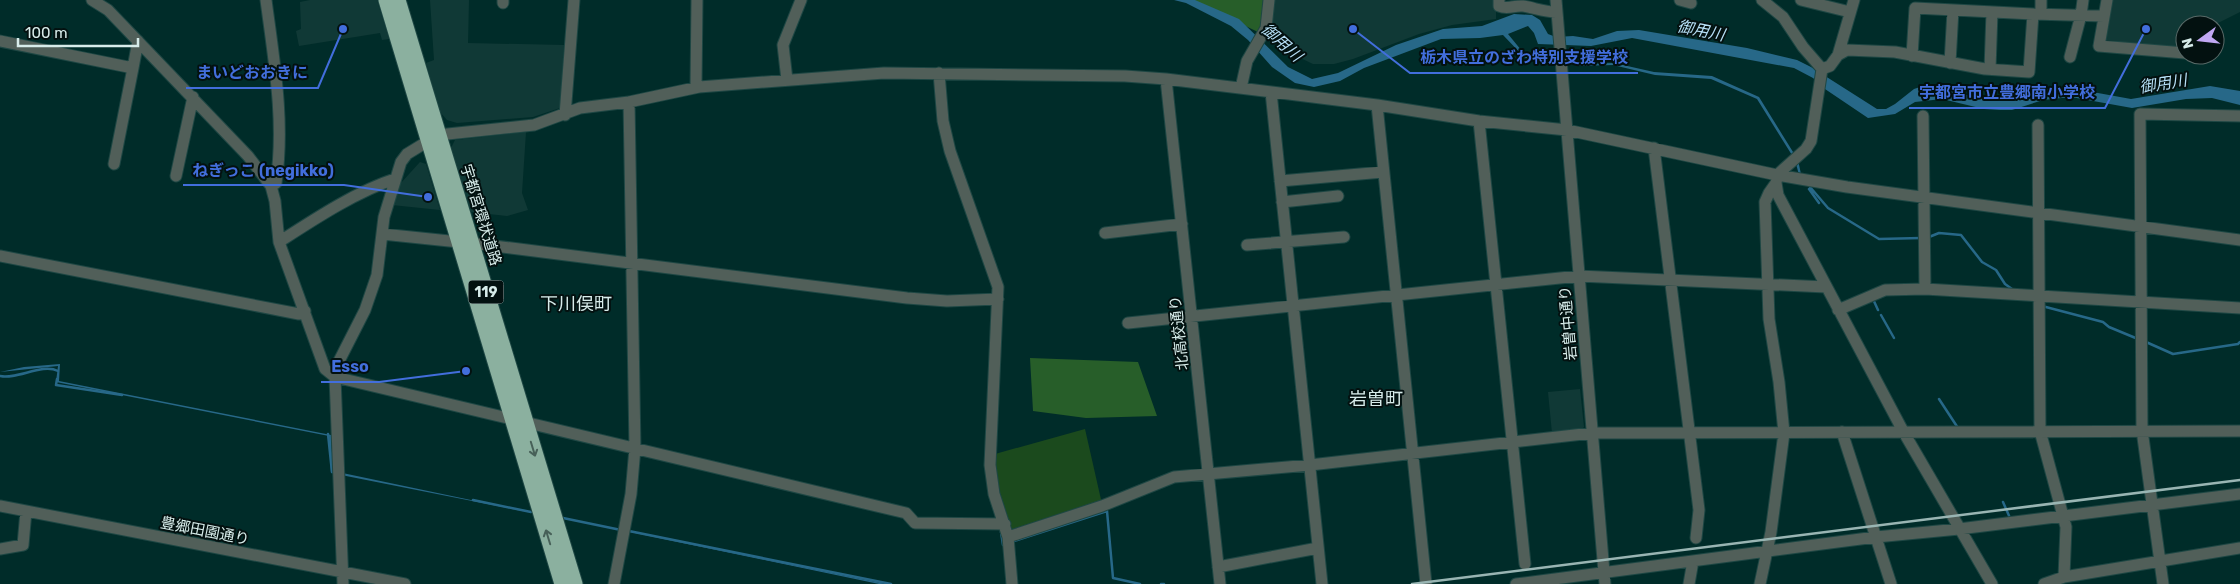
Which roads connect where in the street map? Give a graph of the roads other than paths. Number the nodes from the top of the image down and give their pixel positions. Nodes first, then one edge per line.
1 (92, 0) edge
2 (266, 0) edge
3 (386, 0) edge
4 (398, 0) edge
5 (574, 0) edge
6 (697, 0) edge
7 (801, 0) edge
8 (1268, 0) edge
9 (1762, 0) edge
10 (1801, 0) edge
11 (1854, 0) edge
12 (2041, 0) edge
13 (2083, 0) edge
14 (2107, 0) edge
15 (1499, 3) edge
16 (110, 5) edge
17 (1556, 6) edge
18 (1972, 6) edge
19 (1953, 10) junction
20 (1850, 12) junction
21 (1992, 12) junction
22 (2037, 14) junction
23 (2081, 15) junction
24 (2104, 16) junction
25 (0, 41) edge
26 (138, 41) junction
27 (2175, 51) edge
28 (1838, 55) junction
29 (1912, 56) junction
30 (2070, 57) dead end
31 (1950, 63) junction
32 (133, 68) junction
33 (1822, 69) junction
34 (1990, 69) junction
35 (939, 73) junction
36 (1166, 79) junction
37 (787, 80) junction
38 (696, 87) junction
39 (1241, 88) junction
40 (1271, 92) junction
41 (192, 98) junction
42 (629, 102) junction
43 (1377, 105) junction
44 (565, 115) junction
45 (1923, 116) dead end
46 (2240, 116) edge
47 (1479, 121) junction
48 (2038, 125) dead end
49 (1567, 130) junction
50 (434, 138) junction
51 (1654, 148) junction
52 (114, 164) dead end
53 (1384, 172) junction
54 (176, 176) dead end
55 (395, 179) junction
56 (1776, 179) junction
57 (1280, 181) junction
58 (271, 186) junction
59 (1338, 196) dead end
60 (1924, 198) junction
61 (1282, 202) junction
62 (2038, 212) junction
63 (1182, 224) junction
64 (2140, 226) junction
65 (1105, 233) dead end
66 (382, 234) junction
67 (1344, 237) dead end
68 (2240, 240) edge
69 (1286, 241) junction
70 (279, 242) junction
71 (465, 243) junction
72 (1246, 245) dead end
73 (0, 256) edge
74 (630, 262) junction
75 (1579, 276) junction
76 (1670, 280) junction
77 (1497, 284) junction
78 (1768, 284) junction
79 (1826, 287) junction
80 (1925, 289) junction
81 (1395, 296) junction
82 (2039, 296) junction
83 (998, 299) junction
84 (2141, 304) junction
85 (1294, 306) junction
86 (2240, 308) edge
87 (1838, 310) junction
88 (305, 311) junction
89 (1192, 316) junction
90 (1128, 323) dead end
91 (335, 377) junction
92 (519, 420) junction
93 (2142, 430) junction
94 (1903, 431) junction
95 (2040, 431) junction
96 (2240, 431) edge
97 (1842, 432) junction
98 (1592, 433) junction
99 (1690, 433) junction
100 (1784, 433) junction
101 (1513, 442) junction
102 (635, 448) junction
103 (1411, 452) junction
104 (1310, 465) junction
105 (1208, 474) junction
106 (2240, 494) edge
107 (2153, 505) junction
108 (0, 506) edge
109 (26, 511) junction
110 (2063, 516) junction
111 (1005, 524) junction
112 (1960, 529) junction
113 (1008, 537) junction
114 (1696, 538) dead end
115 (1876, 538) junction
116 (1318, 548) junction
117 (2240, 548) edge
118 (0, 549) edge
119 (1766, 552) junction
120 (1693, 561) junction
121 (2160, 561) junction
122 (1525, 564) dead end
123 (1218, 567) junction
124 (2064, 576) junction
125 (343, 578) edge
126 (1605, 578) edge
127 (405, 584) edge
128 (562, 584) edge
129 (575, 584) edge
130 (614, 584) edge
131 (1012, 584) edge
132 (1220, 584) edge
133 (1322, 584) edge
134 (1426, 584) edge
135 (1523, 584) edge
136 (1689, 584) edge
137 (1760, 584) edge
138 (1890, 584) edge
139 (1992, 584) edge
140 (2044, 584) edge
141 (2163, 584) edge

1 - 16 street
2 - 58 street
3 - 50 highway, 宇都宮環状道路 / 119
4 - 50 highway, 宇都宮環状道路 / 119
5 - 44 street
6 - 38 street
7 - 37 street
8 - 39 street
9 - 33 street
10 - 20 street
11 - 20 street
12 - 22 street
13 - 23 street
14 - 24 street
15 - 17 street
16 - 26 street
17 - 49 street, 岩曽中通り
18 - 19 street
18 - 21 street
19 - 29 street
19 - 31 street
20 - 28 street
21 - 22 street
21 - 34 street
22 - 23 street
22 - 34 street
23 - 24 street
23 - 30 street
24 - 27 street
25 - 32 street
26 - 32 street
26 - 41 street
28 - 29 street
28 - 33 street
29 - 31 street
31 - 34 street
32 - 52 street
33 - 56 street
35 - 36 street
35 - 37 street
35 - 83 street
36 - 39 street
36 - 63 street, 北高校通り
37 - 38 street
38 - 42 street
39 - 40 street
40 - 43 street
40 - 57 street
41 - 54 street
41 - 58 street
42 - 44 street
42 - 74 street
43 - 47 street
43 - 53 street
44 - 50 street
45 - 60 street
46 - 64 street
47 - 49 street
47 - 77 street
48 - 62 street
49 - 51 street
49 - 75 street, 岩曽中通り
50 - 55 street
50 - 71 highway, 宇都宮環状道路 / 119
51 - 56 street
51 - 76 street
53 - 57 street
53 - 81 street
55 - 66 street
55 - 70 street
56 - 60 street
56 - 78 street
56 - 79 street
57 - 61 street
58 - 70 street
59 - 61 street
60 - 62 street
60 - 80 street
61 - 69 street
62 - 64 street
62 - 82 street
63 - 65 street
63 - 89 street, 北高校通り
64 - 68 street
64 - 84 street
66 - 71 street
66 - 91 street
67 - 69 street
69 - 72 street
69 - 85 street
70 - 88 street
71 - 74 street
71 - 92 highway, 宇都宮環状道路 / 119
73 - 88 street
74 - 83 street
74 - 102 street
75 - 76 street
75 - 77 street
75 - 98 street, 岩曽中通り
76 - 78 street
76 - 99 street
77 - 81 street
77 - 101 street
78 - 79 street
78 - 100 street
79 - 87 street
80 - 82 street
80 - 87 street
81 - 85 street
81 - 103 street
82 - 84 street
82 - 95 street
83 - 111 street
84 - 86 street
84 - 93 street
85 - 89 street
85 - 104 street
87 - 94 street
88 - 91 street
89 - 90 street
89 - 105 street, 北高校通り
91 - 92 street
91 - 125 street
92 - 102 street
128 -> 92 highway, 宇都宮環状道路 / 119
92 -> 129 highway, 宇都宮環状道路 / 119
93 - 95 street
93 - 96 street
93 - 107 street
94 - 95 street
94 - 97 street
94 - 112 street
95 - 110 street
97 - 100 street
97 - 115 street
98 - 99 street
98 - 101 street
98 - 126 street, 岩曽中通り
99 - 100 street
99 - 114 street
100 - 119 street
101 - 103 street
101 - 122 street
102 - 111 street
102 - 130 street
103 - 104 street
103 - 134 street
104 - 105 street
104 - 116 street
105 - 113 street
105 - 123 street, 北高校通り
106 - 107 street
107 - 110 street
107 - 121 street
108 - 109 street, 豊郷田園通り
109 - 118 street
109 - 125 street, 豊郷田園通り
110 - 112 street
110 - 124 street
111 - 113 street
112 - 115 street
112 - 139 street
113 - 131 street
115 - 119 street
115 - 138 street
116 - 123 street
116 - 133 street
117 - 121 street
119 - 120 street
119 - 137 street
120 - 126 street
120 - 136 street
121 - 124 street
121 - 141 street
123 - 132 street, 北高校通り
124 - 140 street
125 - 127 street, 豊郷田園通り
126 - 135 street

